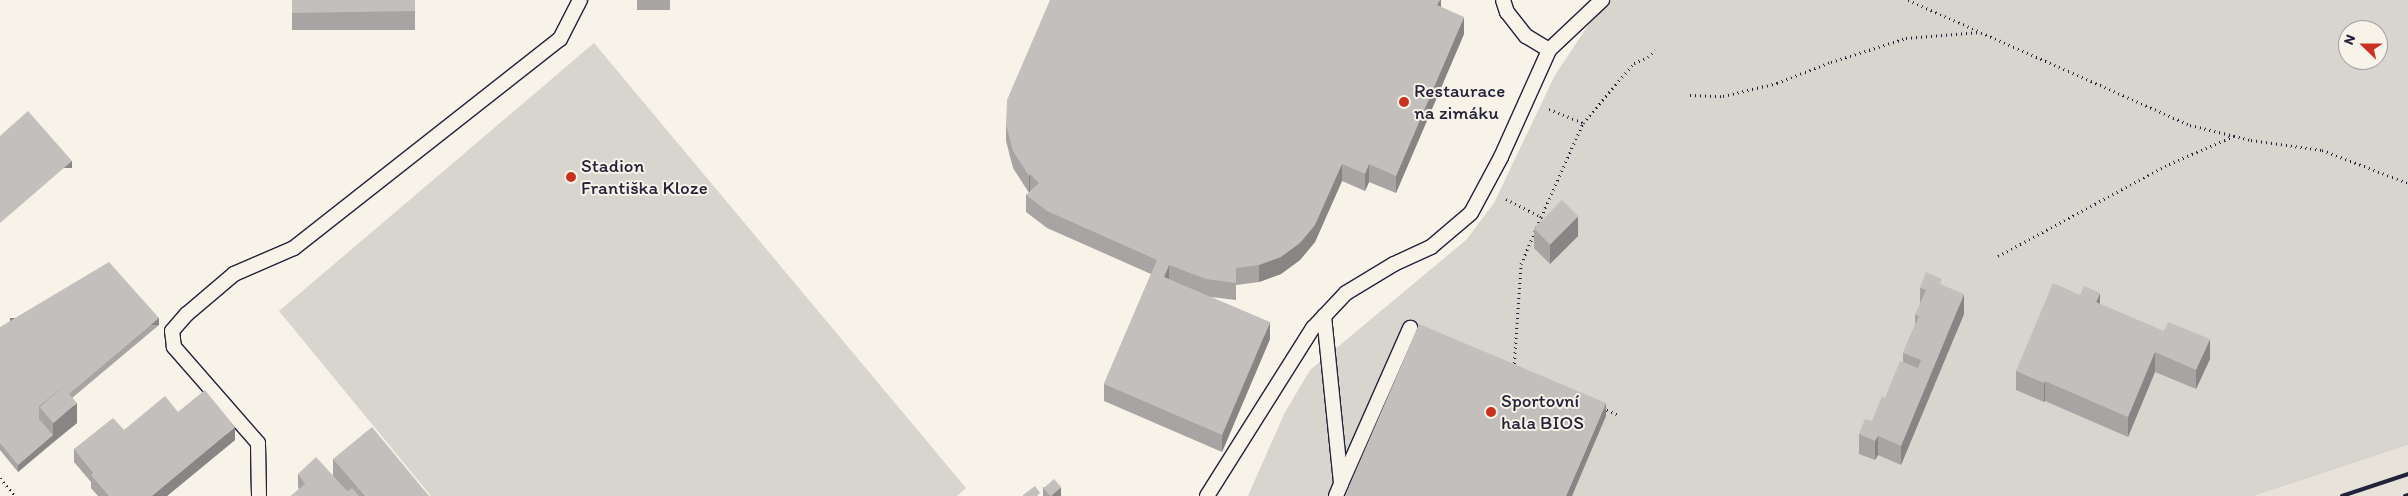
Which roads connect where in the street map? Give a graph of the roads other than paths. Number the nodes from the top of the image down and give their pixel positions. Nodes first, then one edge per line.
1 (580, 0) edge
2 (1503, 0) edge
3 (1602, 0) edge
4 (1549, 50) junction
5 (1324, 316) junction
6 (1410, 328) dead end
7 (1338, 490) edge
8 (259, 496) edge
9 (1206, 496) edge

1 - 8 lane
2 - 4 lane
3 - 4 lane
4 - 5 lane
5 - 7 lane
5 - 9 lane
6 - 7 lane

